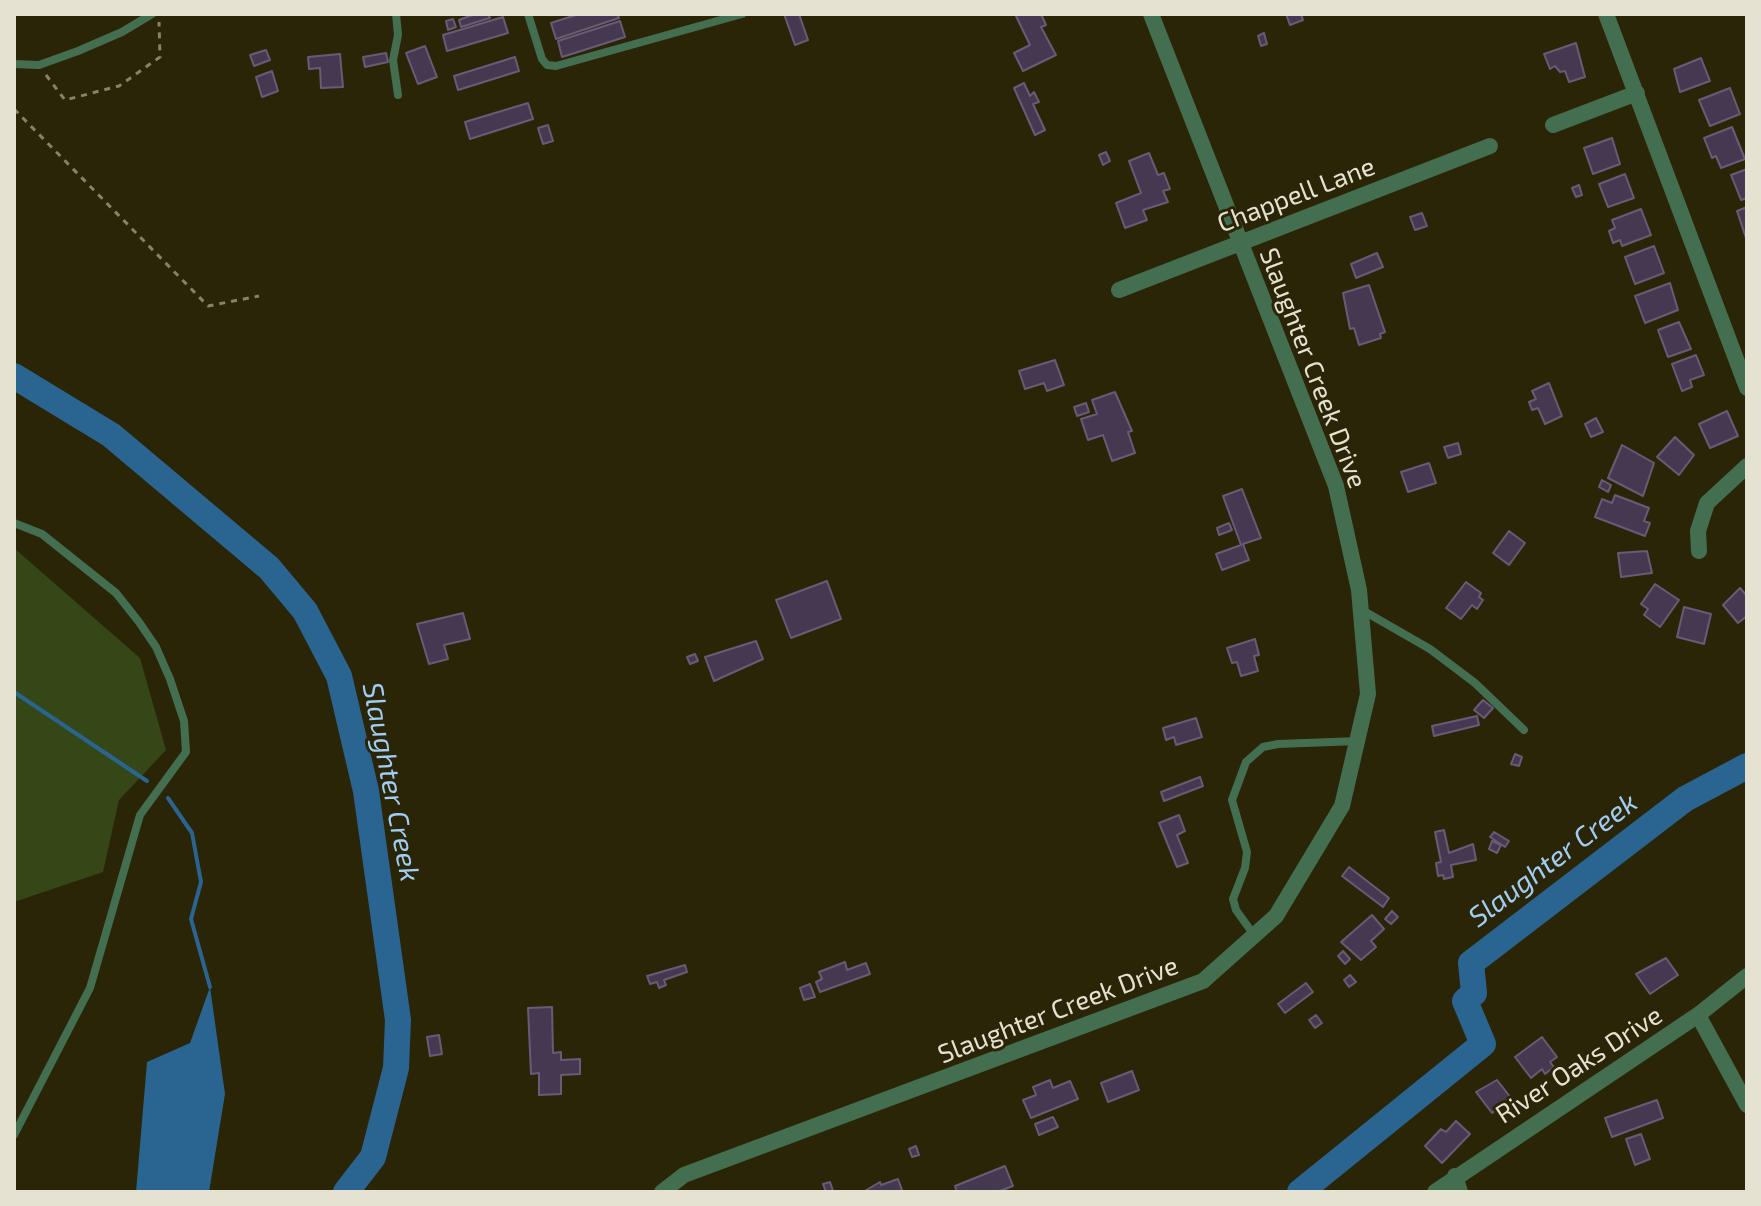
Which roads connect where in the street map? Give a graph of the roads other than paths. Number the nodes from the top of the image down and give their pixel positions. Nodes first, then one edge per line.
1 (152, 14) edge
2 (396, 14) edge
3 (528, 14) edge
4 (742, 14) edge
5 (1151, 14) edge
6 (1606, 14) edge
7 (14, 64) edge
8 (1637, 93) junction
9 (398, 95) dead end
10 (1553, 125) dead end
11 (1490, 146) dead end
12 (1240, 243) junction
13 (1119, 290) dead end
14 (1742, 358) edge
15 (1747, 388) edge
16 (1747, 466) edge
17 (14, 523) edge
18 (1699, 551) dead end
19 (1362, 609) junction
20 (1524, 730) dead end
21 (1358, 741) junction
22 (1254, 936) junction
23 (1747, 976) edge
24 (1698, 1015) junction
25 (1747, 1105) edge
26 (14, 1135) edge
27 (1457, 1184) edge
28 (662, 1192) edge
29 (1435, 1192) edge

1 - 7 lane
2 - 9 lane
3 - 4 lane
5 - 12 street, Slaughter Creek Drive
6 - 8 street
8 - 10 street
8 - 14 street
11 - 12 street, Chappell Lane
12 - 13 street, Chappell Lane
12 - 19 street, Slaughter Creek Drive
14 - 15 street
16 - 18 street
17 - 26 lane
19 - 20 lane
19 - 21 street, Slaughter Creek Drive
21 - 22 street, Slaughter Creek Drive
21 - 22 lane
22 - 28 street, Slaughter Creek Drive
23 - 24 street, River Oaks Drive
24 - 25 street
24 - 27 street, River Oaks Drive
27 - 29 street, River Oaks Drive

